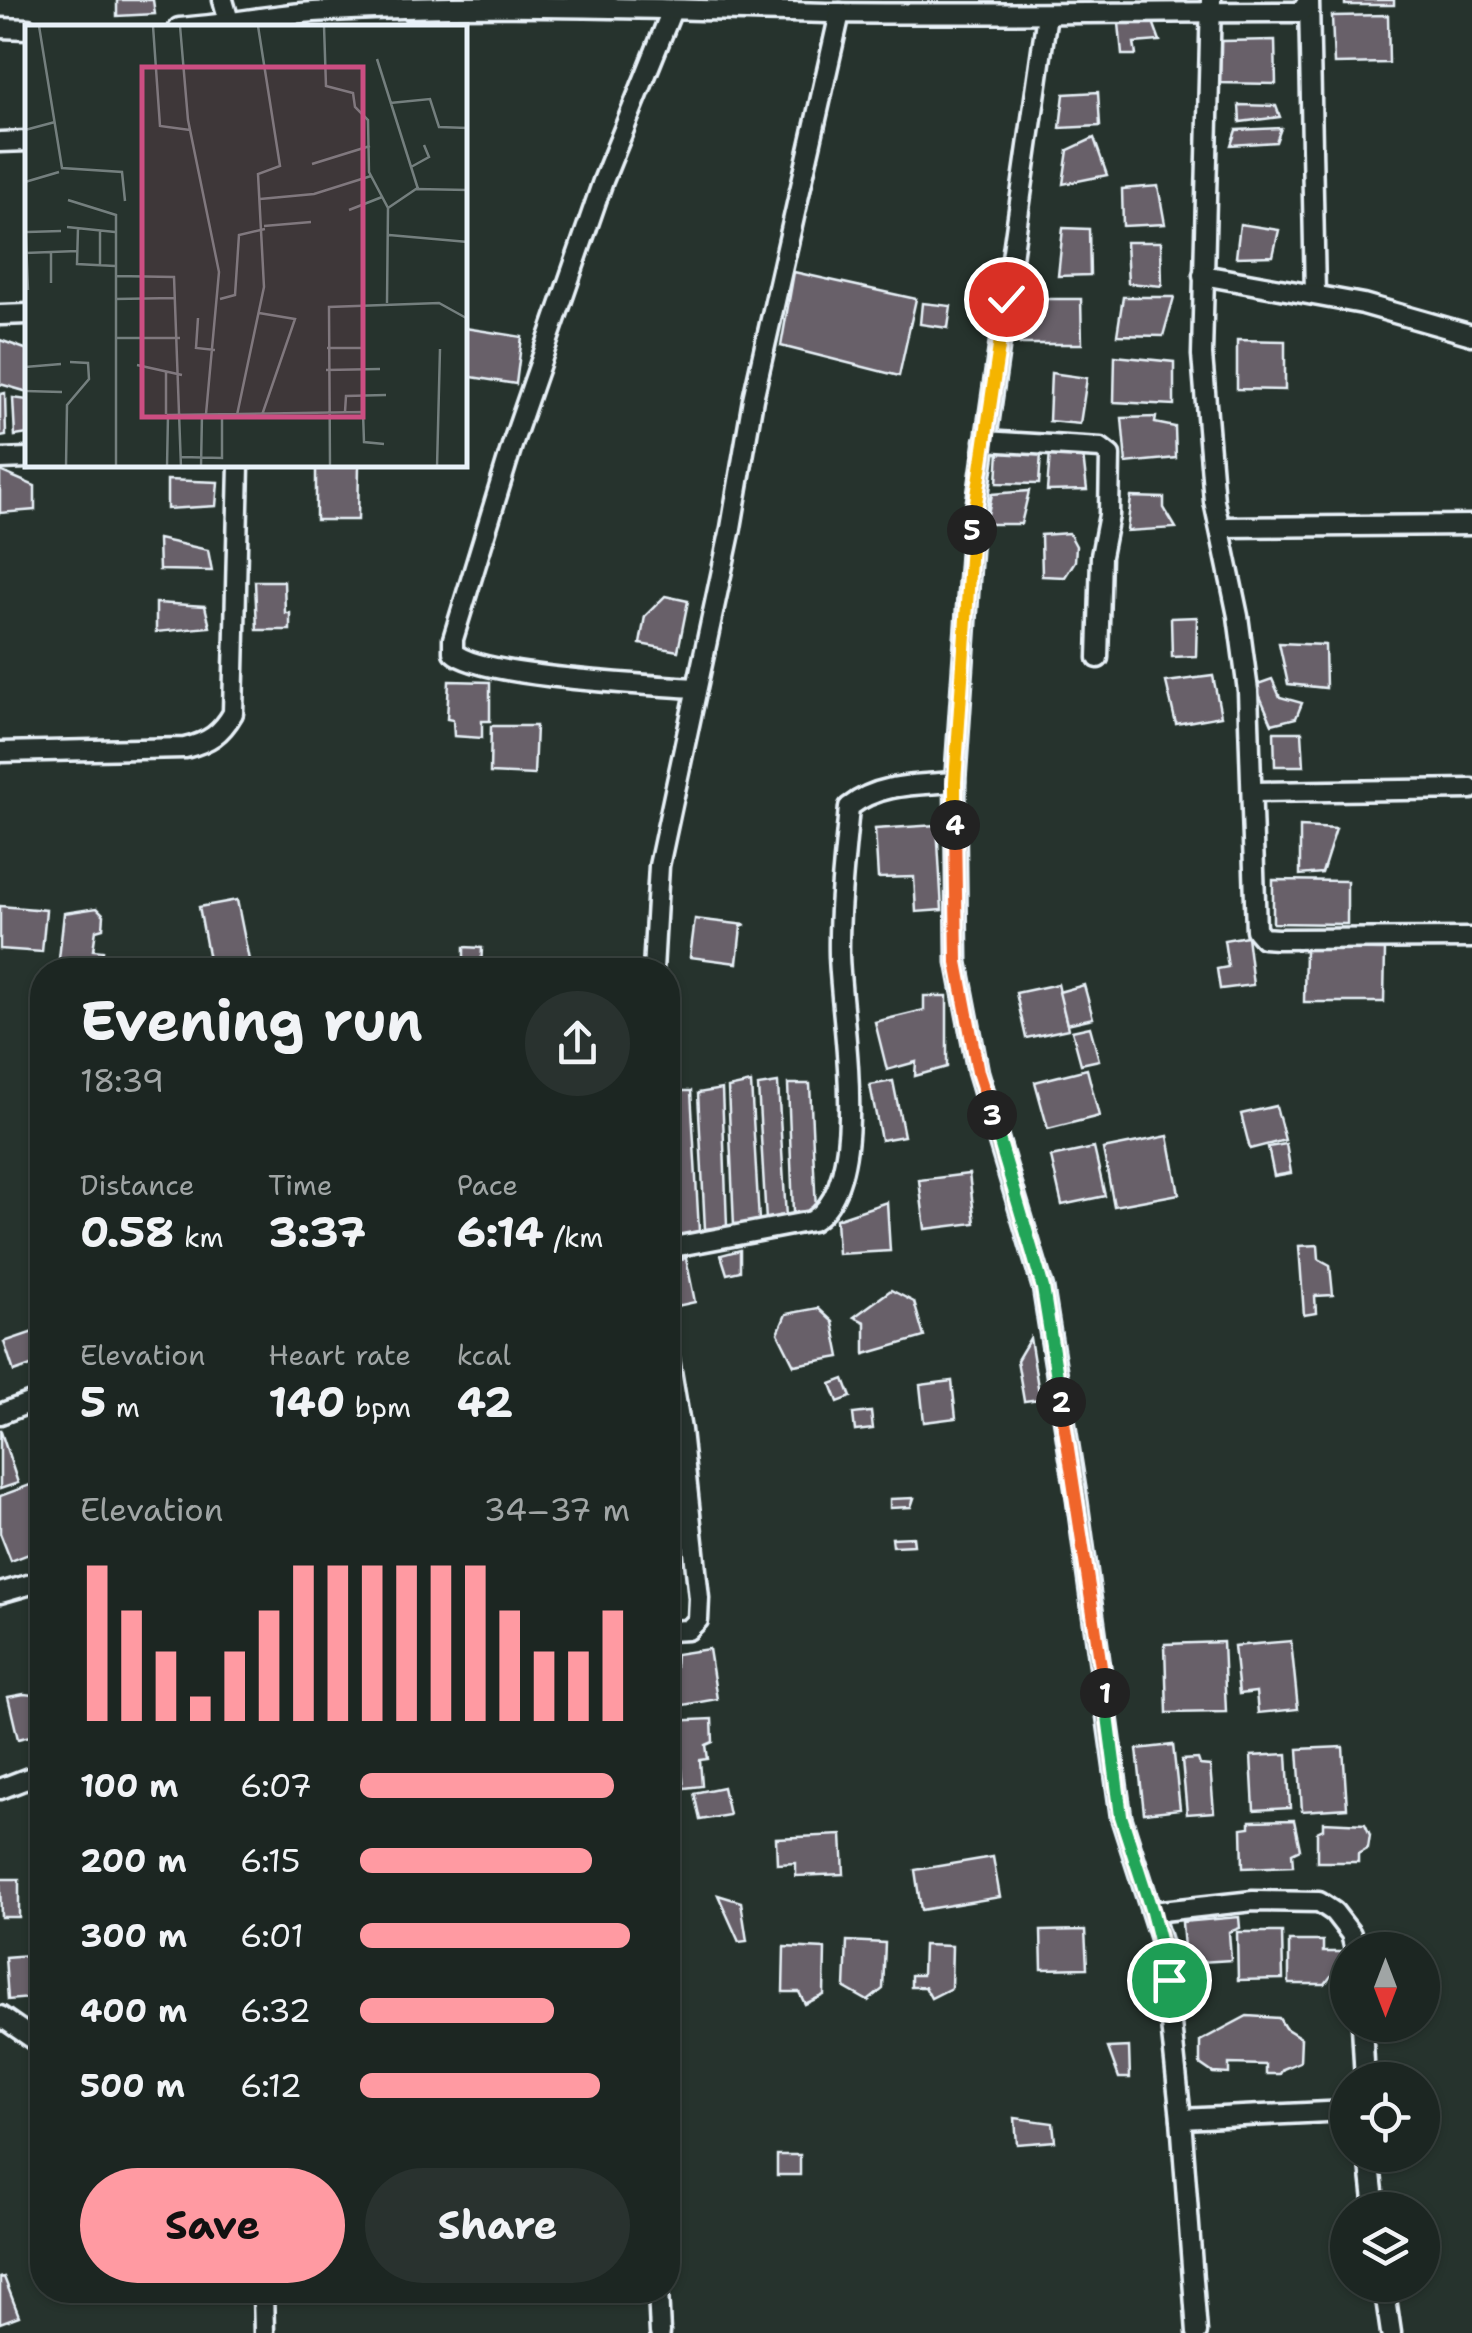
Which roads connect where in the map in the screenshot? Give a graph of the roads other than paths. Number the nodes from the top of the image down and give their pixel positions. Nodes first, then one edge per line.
1 (223, 0) edge
2 (1309, 0) edge
3 (1211, 6) edge
4 (937, 7) edge
5 (1072, 7) edge
6 (672, 10) junction
7 (840, 13) junction
8 (1047, 14) junction
9 (231, 25) edge
10 (234, 25) edge
11 (25, 141) edge
12 (0, 142) edge
13 (1203, 275) junction
14 (1315, 294) junction
15 (25, 314) edge
16 (0, 315) edge
17 (1472, 335) edge
18 (986, 441) junction
19 (25, 458) edge
20 (0, 459) edge
21 (238, 468) edge
22 (1472, 525) edge
23 (1220, 527) junction
24 (1098, 658) dead end
25 (694, 688) junction
26 (0, 752) edge
27 (955, 782) junction
28 (1472, 788) edge
29 (1253, 792) junction
30 (1472, 938) edge
31 (654, 958) edge
32 (680, 1246) edge
33 (30, 1403) edge
34 (0, 1414) edge
35 (680, 1476) edge
36 (30, 1584) edge
37 (0, 1592) edge
38 (680, 1630) edge
39 (30, 1778) edge
40 (0, 1789) edge
41 (1152, 1912) junction
42 (1349, 1932) edge
43 (0, 2016) edge
44 (30, 2036) edge
45 (1330, 2112) edge
46 (1181, 2119) junction
47 (1386, 2302) edge
48 (263, 2303) edge
49 (659, 2303) edge
50 (264, 2333) edge
51 (660, 2333) edge
52 (1197, 2333) edge
53 (1390, 2333) edge

1 - 9 street
2 - 3 street
2 - 14 street
3 - 5 street
3 - 13 street
4 - 7 street
4 - 8 street
5 - 8 street
6 - 7 street
6 - 10 street
6 - 25 street
7 - 25 street
8 - 18 street
11 - 12 street
13 - 14 street
13 - 23 street
14 - 17 street
15 - 16 street
18 - 24 street
18 - 27 street
19 - 20 street
21 - 26 street
22 - 23 street
23 - 29 street
25 - 31 street
27 - 32 street
27 - 41 street
28 - 29 street
29 - 30 street
33 - 34 street
35 - 38 street
36 - 37 street
39 - 40 street
41 - 42 street
41 - 46 street
43 - 44 street
45 - 46 street
46 - 52 street
47 - 53 street
48 - 50 street
49 - 51 street

